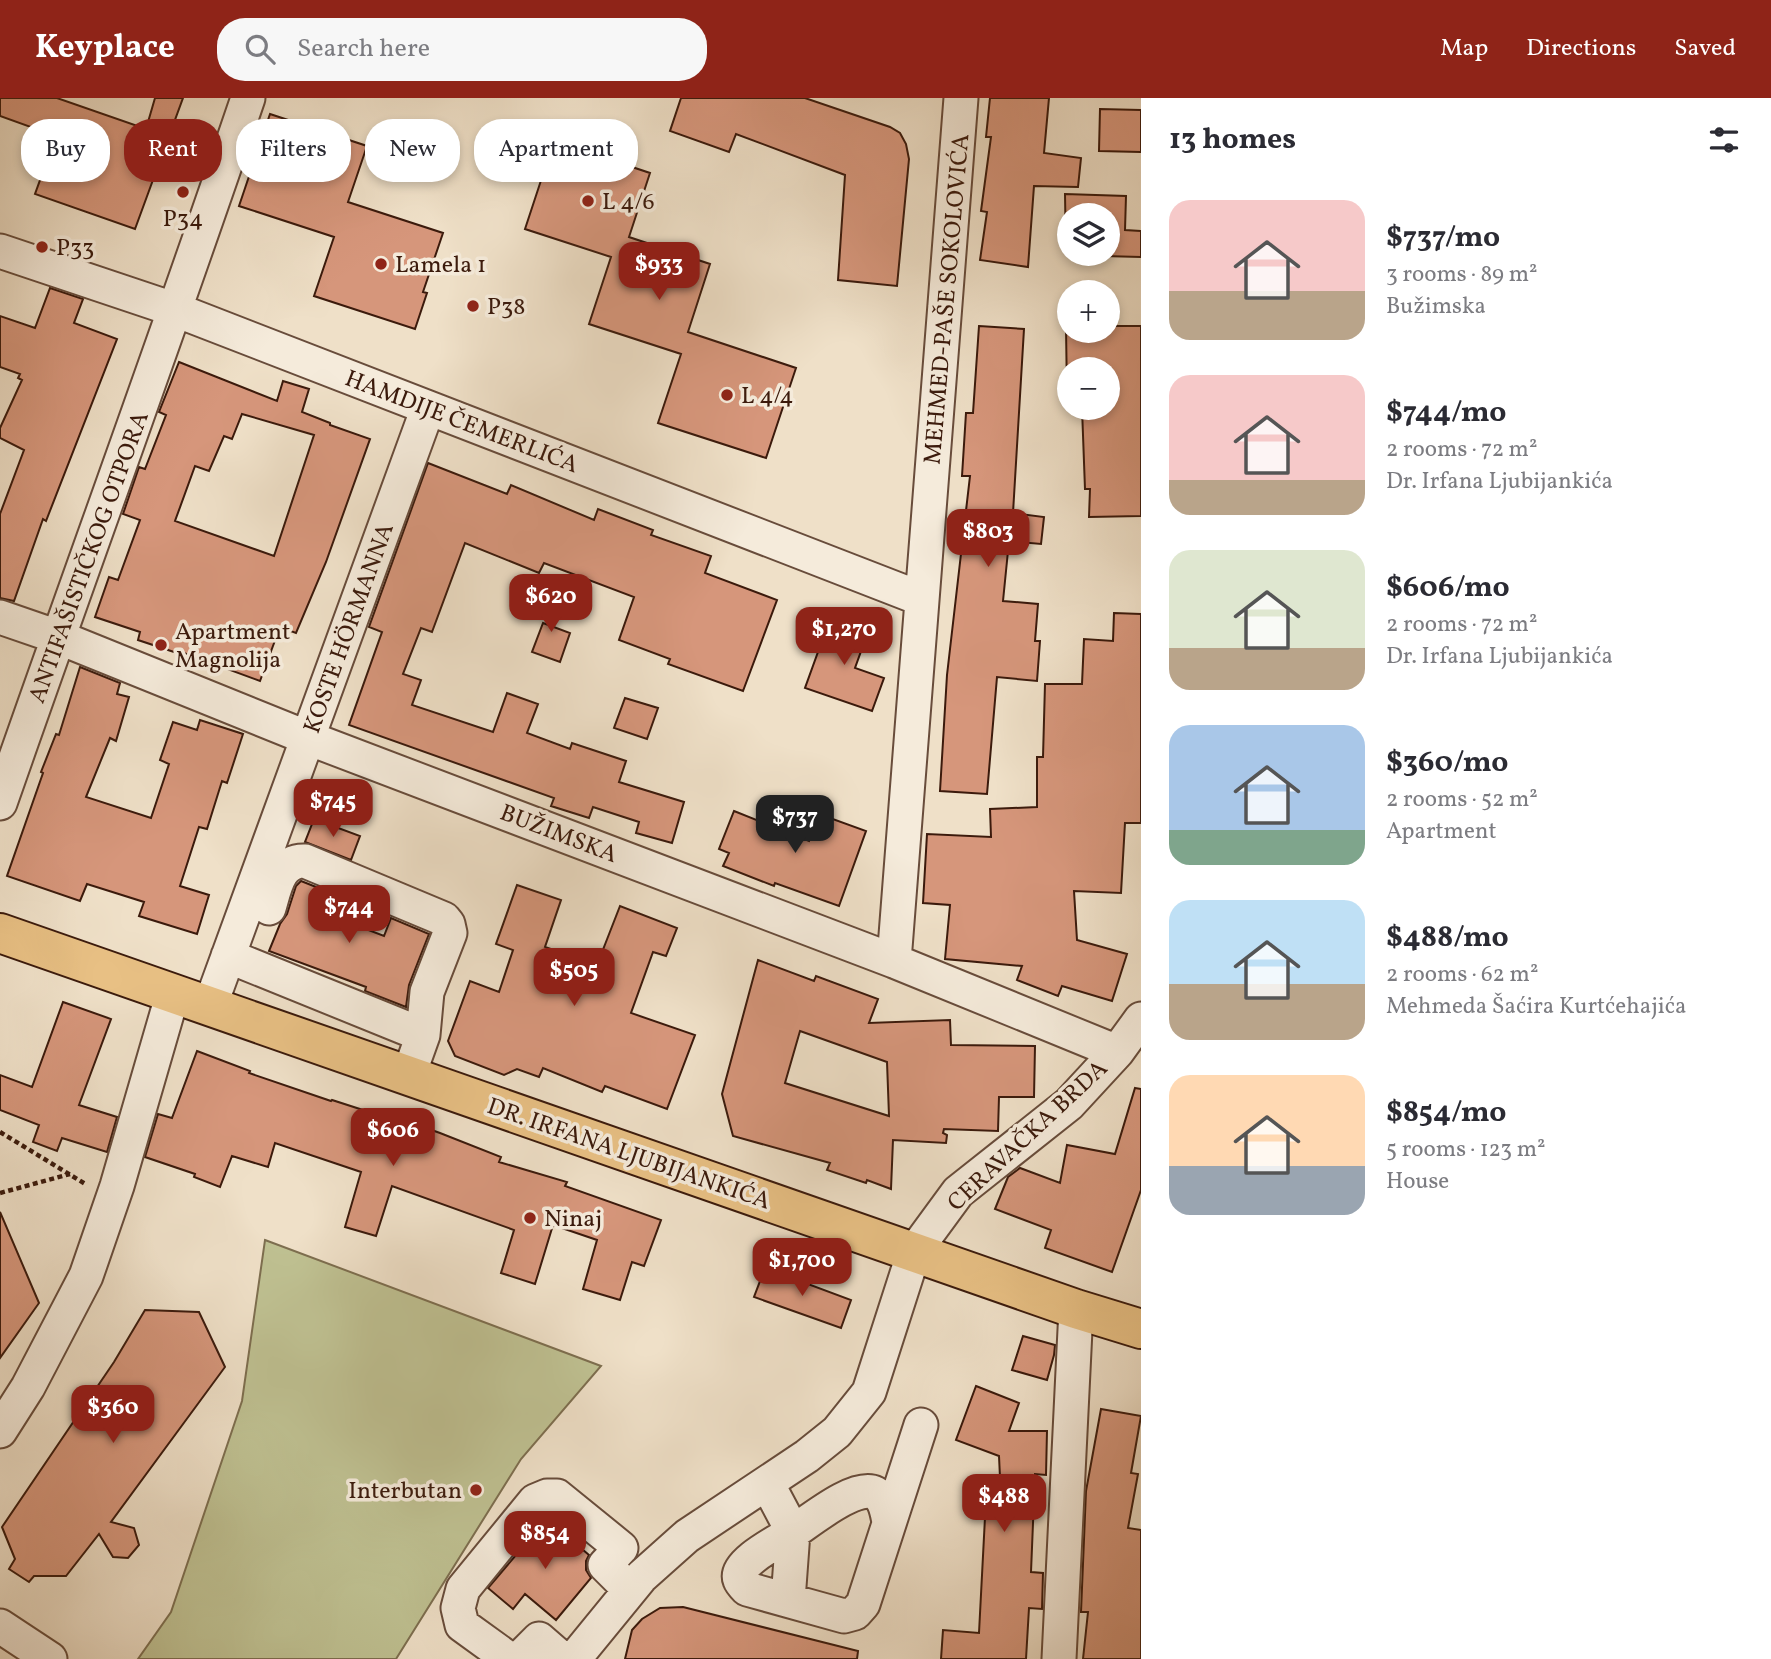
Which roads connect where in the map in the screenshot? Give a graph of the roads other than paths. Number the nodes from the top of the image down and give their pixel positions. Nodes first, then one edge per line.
1 (248, 98) edge
2 (956, 100) edge
3 (0, 251) edge
4 (177, 310) junction
5 (428, 408) junction
6 (922, 598) junction
7 (0, 617) edge
8 (58, 637) junction
9 (307, 738) junction
10 (0, 803) edge
11 (0, 933) edge
12 (238, 961) junction
13 (894, 961) junction
14 (173, 993) junction
15 (210, 1006) junction
16 (1141, 1019) edge
17 (424, 1035) junction
18 (1117, 1052) junction
19 (408, 1077) junction
20 (914, 1252) junction
21 (1076, 1309) junction
22 (1141, 1329) edge
23 (921, 1425) dead end
24 (0, 1431) edge
25 (767, 1483) junction
26 (890, 1522) junction
27 (793, 1532) junction
28 (630, 1590) junction
29 (788, 1600) junction
30 (0, 1626) edge
31 (50, 1659) edge
32 (509, 1659) edge
33 (519, 1659) edge
34 (562, 1659) edge
35 (574, 1659) edge
36 (1059, 1659) edge

1 - 4 street, ANTIFAŠISTIČKOG OTPORA
2 - 6 street, MEHMED-PAŠE SOKOLOVIĆA
3 - 4 street, HAMDIJE ČEMERLIĆA
4 - 5 street, HAMDIJE ČEMERLIĆA
4 - 8 street, ANTIFAŠISTIČKOG OTPORA
5 - 6 street, HAMDIJE ČEMERLIĆA
5 - 9 street, KOSTE HÖRMANNA
6 - 13 street, MEHMED-PAŠE SOKOLOVIĆA
7 - 8 street, BUŽIMSKA
8 - 9 street, BUŽIMSKA
8 - 10 street, ANTIFAŠISTIČKOG OTPORA
9 - 12 street, KOSTE HÖRMANNA
9 - 13 street, BUŽIMSKA
11 - 14 main road, DR. IRFANA LJUBIJANKIĆA
12 - 15 street, KOSTE HÖRMANNA
12 - 17 street
12 - 17 street
13 - 18 street, BUŽIMSKA
14 - 15 main road, DR. IRFANA LJUBIJANKIĆA
14 - 24 street
15 - 19 main road, DR. IRFANA LJUBIJANKIĆA
16 - 18 street, CERAVAČKA BRDA
17 - 19 street
18 - 20 street, CERAVAČKA BRDA
19 - 20 main road, DR. IRFANA LJUBIJANKIĆA
20 - 21 main road, DR. IRFANA LJUBIJANKIĆA
20 - 25 street, CERAVAČKA BRDA
21 - 22 main road, DR. IRFANA LJUBIJANKIĆA
21 - 36 street
23 - 26 street
25 - 27 street
25 - 28 street, CERAVAČKA BRDA
26 - 27 street
26 - 29 street
27 - 29 street
27 - 29 street
28 - 32 street
28 - 35 street, CERAVAČKA BRDA
30 - 31 street
33 - 34 street

